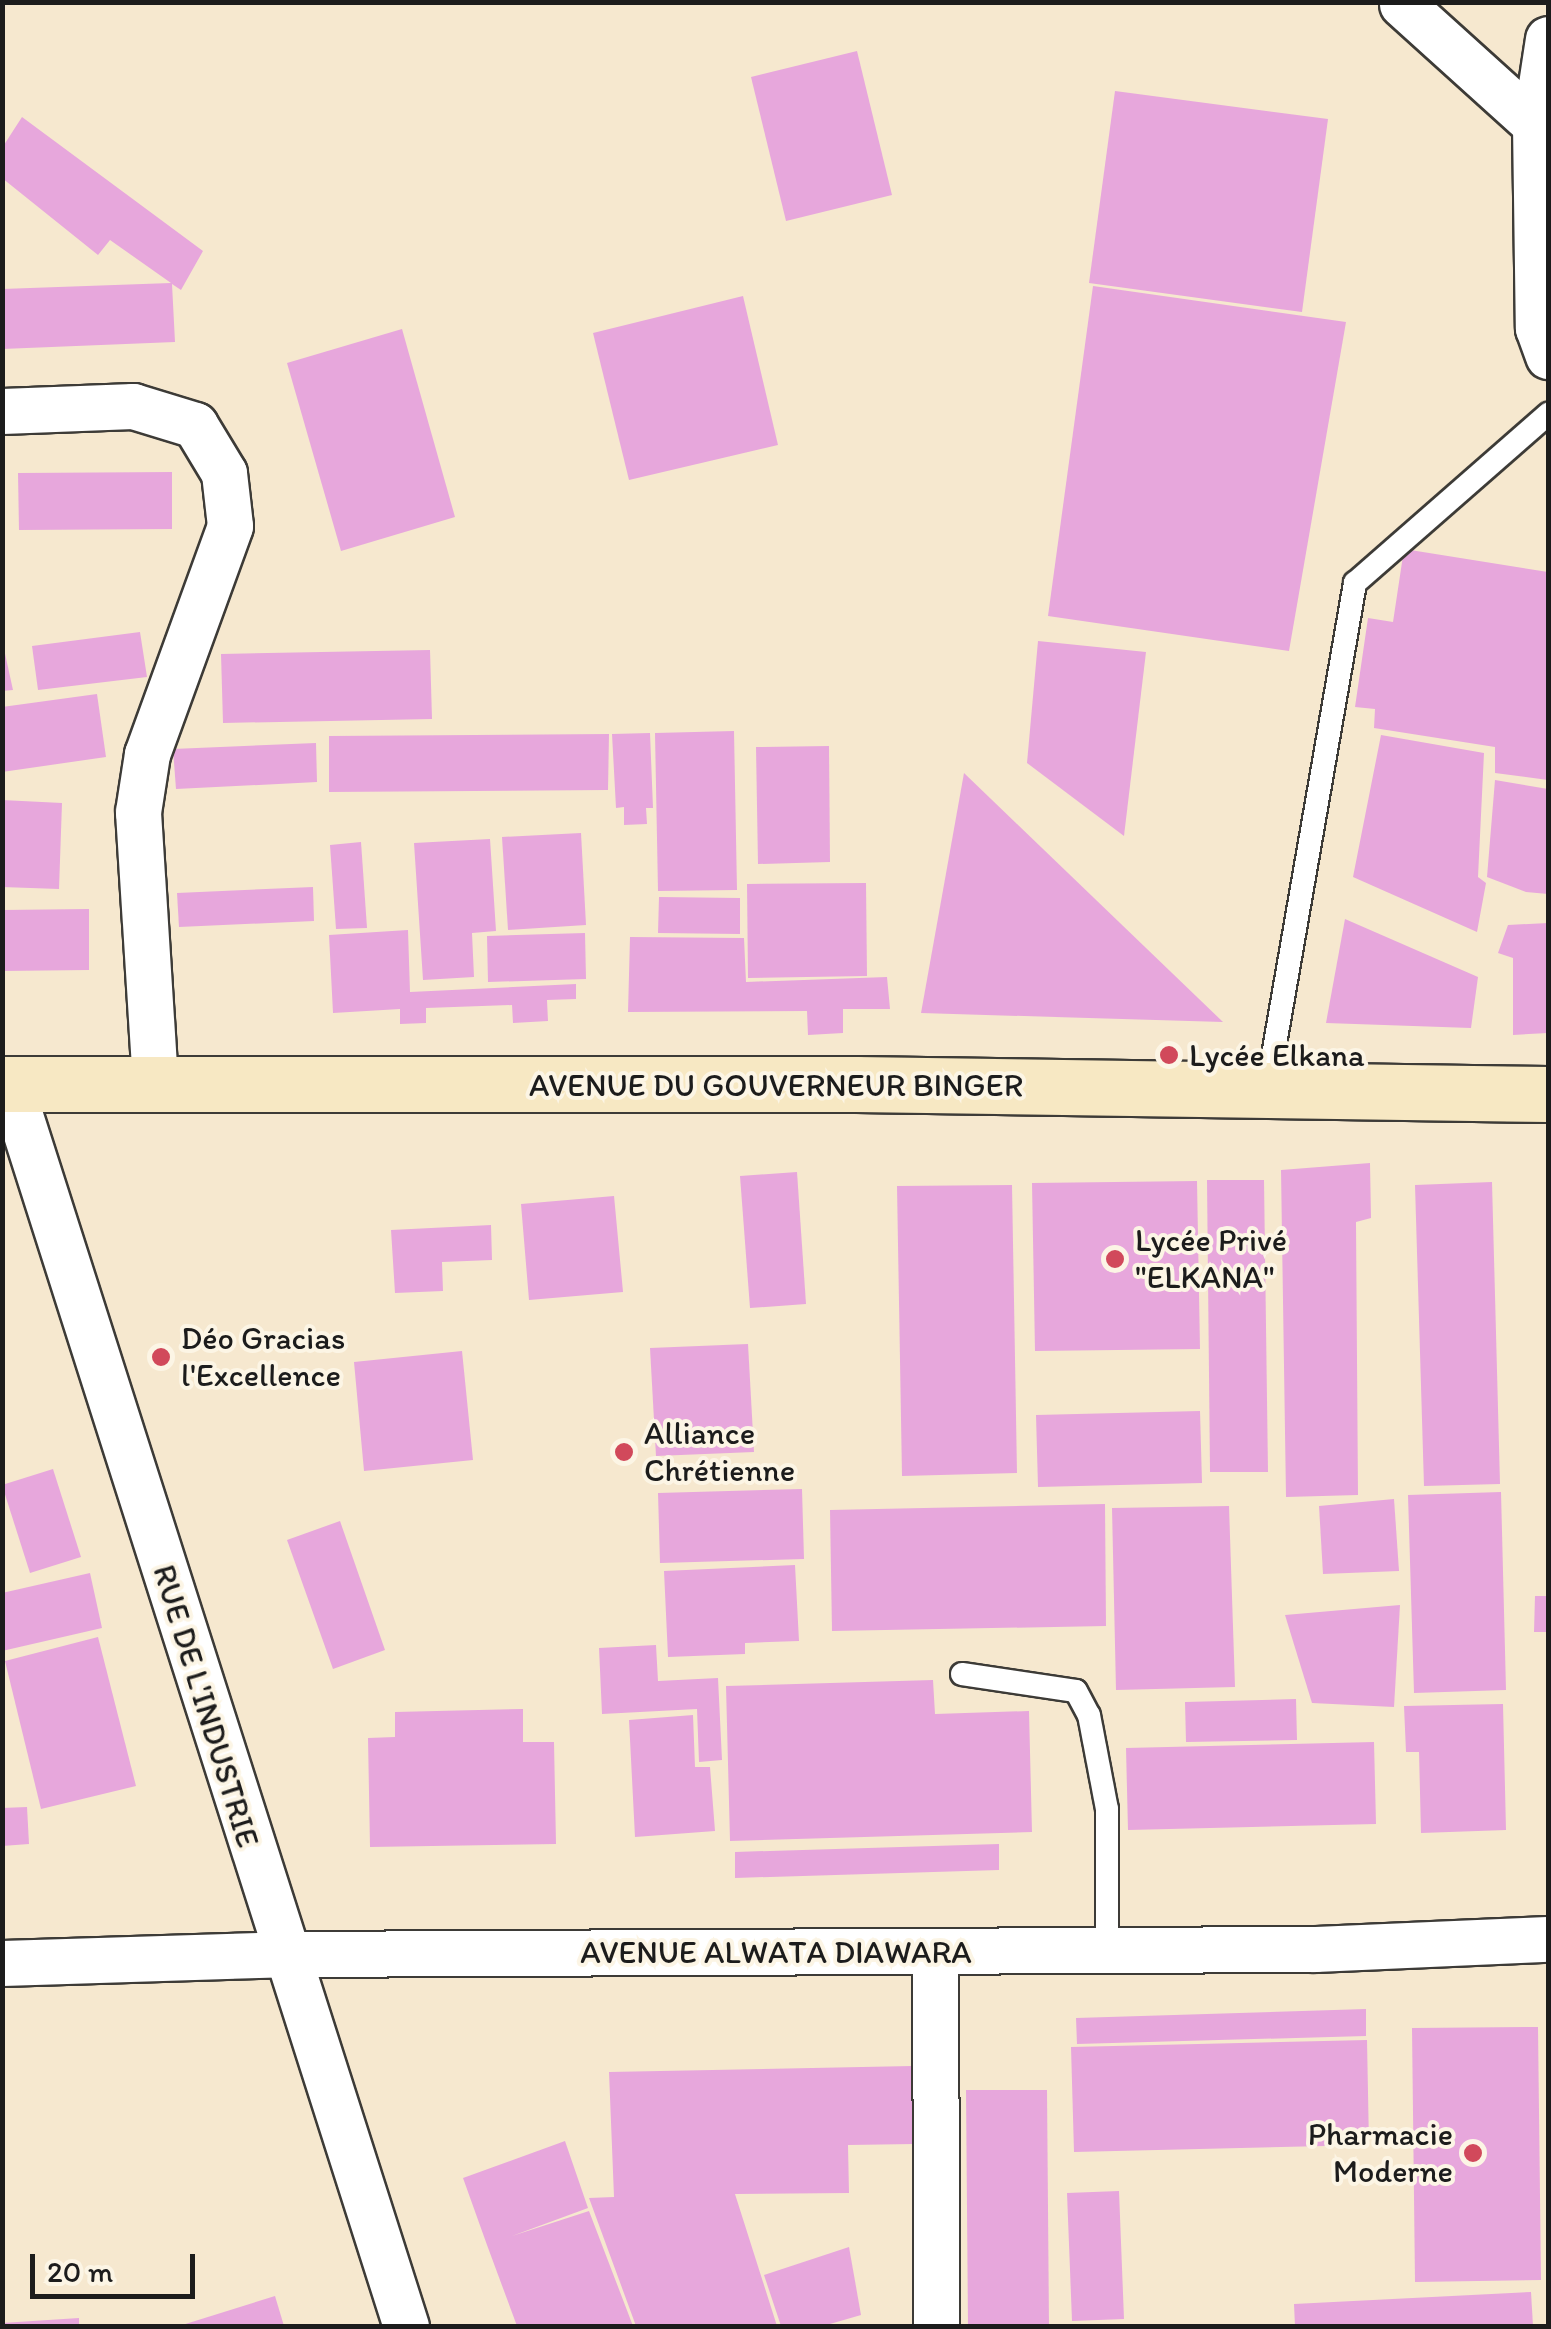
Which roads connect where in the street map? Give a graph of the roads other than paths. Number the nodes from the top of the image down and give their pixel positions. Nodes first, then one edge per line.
1 (1396, 3) edge
2 (1548, 39) edge
3 (1535, 124) junction
4 (1548, 356) edge
5 (2, 411) edge
6 (1548, 414) edge
7 (6, 1084) edge
8 (154, 1084) junction
9 (1267, 1090) junction
10 (1548, 1094) edge
11 (962, 1674) dead end
12 (1548, 1939) edge
13 (1106, 1950) junction
14 (935, 1951) junction
15 (284, 1954) junction
16 (2, 1963) edge
17 (406, 2326) edge
18 (936, 2326) edge

1 - 3 street
2 - 3 street
3 - 4 street
5 - 8 street
6 - 9 lane
7 - 8 street, AVENUE DU GOUVERNEUR BINGER
7 - 15 street, RUE DE L'INDUSTRIE
8 - 9 street, AVENUE DU GOUVERNEUR BINGER
9 - 10 street, AVENUE DU GOUVERNEUR BINGER
11 - 13 lane
12 - 13 street, AVENUE ALWATA DIAWARA
13 - 14 street, AVENUE ALWATA DIAWARA
14 - 15 street, AVENUE ALWATA DIAWARA
14 - 18 street
15 - 16 street, AVENUE ALWATA DIAWARA
15 - 17 street, RUE DE L'INDUSTRIE

